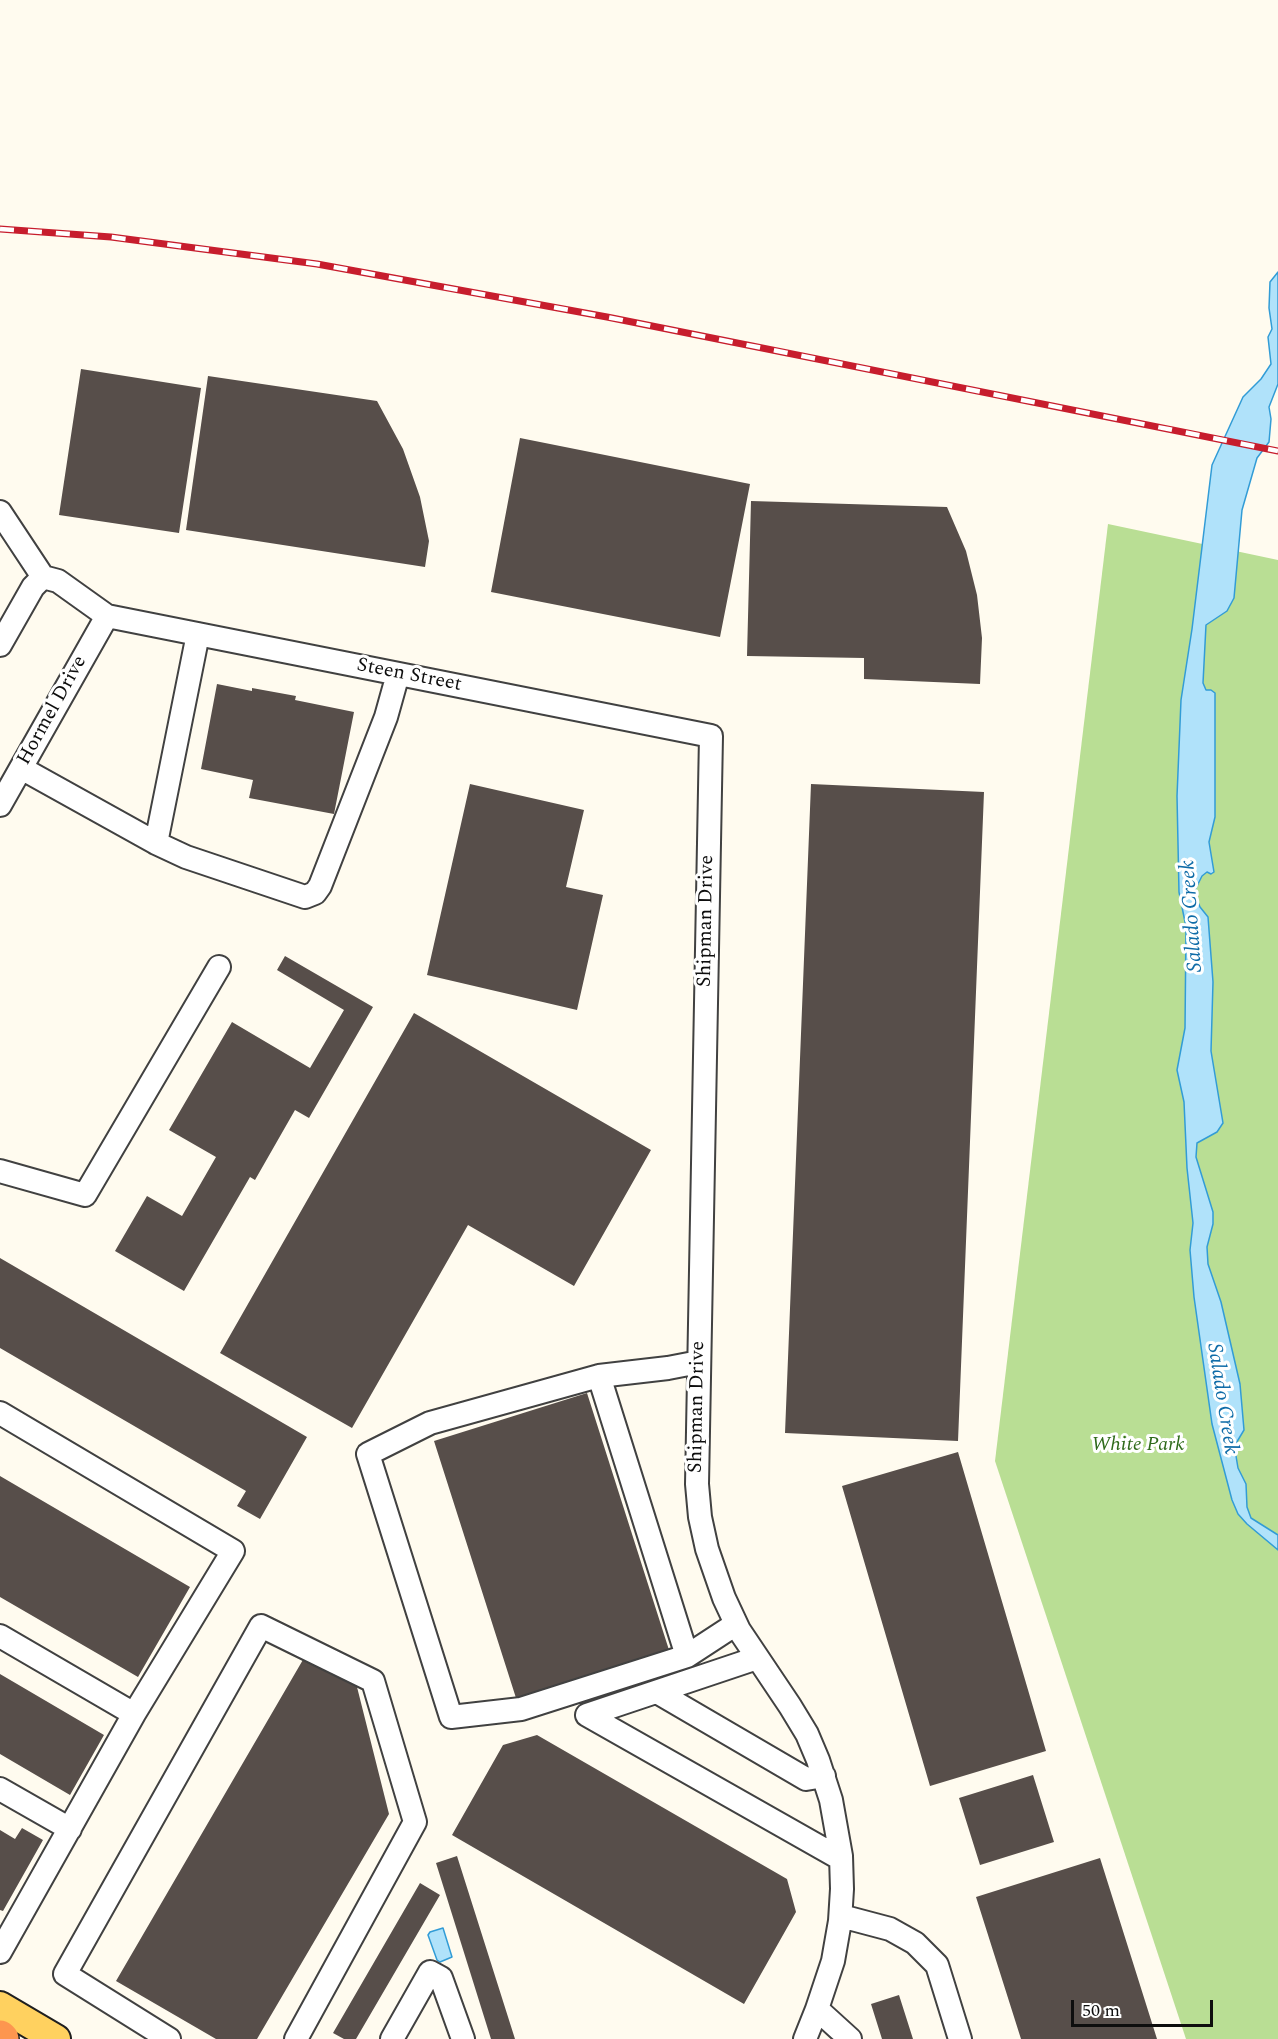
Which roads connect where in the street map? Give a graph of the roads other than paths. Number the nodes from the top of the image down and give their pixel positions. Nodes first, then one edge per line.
1 (0, 512) edge
2 (44, 578) junction
3 (106, 616) junction
4 (198, 634) junction
5 (0, 645) edge
6 (398, 674) junction
7 (711, 736) joint
8 (21, 768) junction
9 (0, 805) edge
10 (156, 843) junction
11 (219, 968) dead end
12 (0, 1171) edge
13 (699, 1362) junction
14 (599, 1376) junction
15 (0, 1413) edge
16 (736, 1624) junction
17 (0, 1636) edge
18 (687, 1656) junction
19 (757, 1659) junction
20 (657, 1692) junction
21 (134, 1714) junction
22 (824, 1776) junction
23 (0, 1789) edge
24 (70, 1829) junction
25 (841, 1859) junction
26 (841, 1916) junction
27 (0, 1950) edge
28 (0, 2006) edge
29 (817, 2009) junction
30 (56, 2039) edge
31 (169, 2039) edge
32 (296, 2039) edge
33 (392, 2039) edge
34 (463, 2039) edge
35 (805, 2039) edge
36 (850, 2039) edge
37 (960, 2039) edge

1 - 2 street
2 - 3 street
2 - 5 street
3 - 4 street, Steen Street
3 - 8 street, Hormel Drive
4 - 6 street, Steen Street
4 - 10 street
6 - 7 street, Steen Street
6 - 10 street
7 - 13 street, Shipman Drive
8 - 9 street, Hormel Drive
8 - 10 street
11 - 12 street
13 - 14 street
13 - 16 street, Shipman Drive
14 - 18 street
14 - 18 street
15 - 21 street
16 - 18 street
16 - 19 street, Shipman Drive
17 - 21 street
19 - 20 street
19 - 22 street, Shipman Drive
20 - 22 street
20 - 25 street
21 - 24 street
22 - 25 street, Shipman Drive
23 - 24 street
24 - 27 street
25 - 26 street, Shipman Drive
26 - 29 street, Shipman Drive
26 - 37 street
28 - 30 main road
29 - 35 street, Shipman Drive
29 - 36 street
31 - 32 street
33 - 34 street

